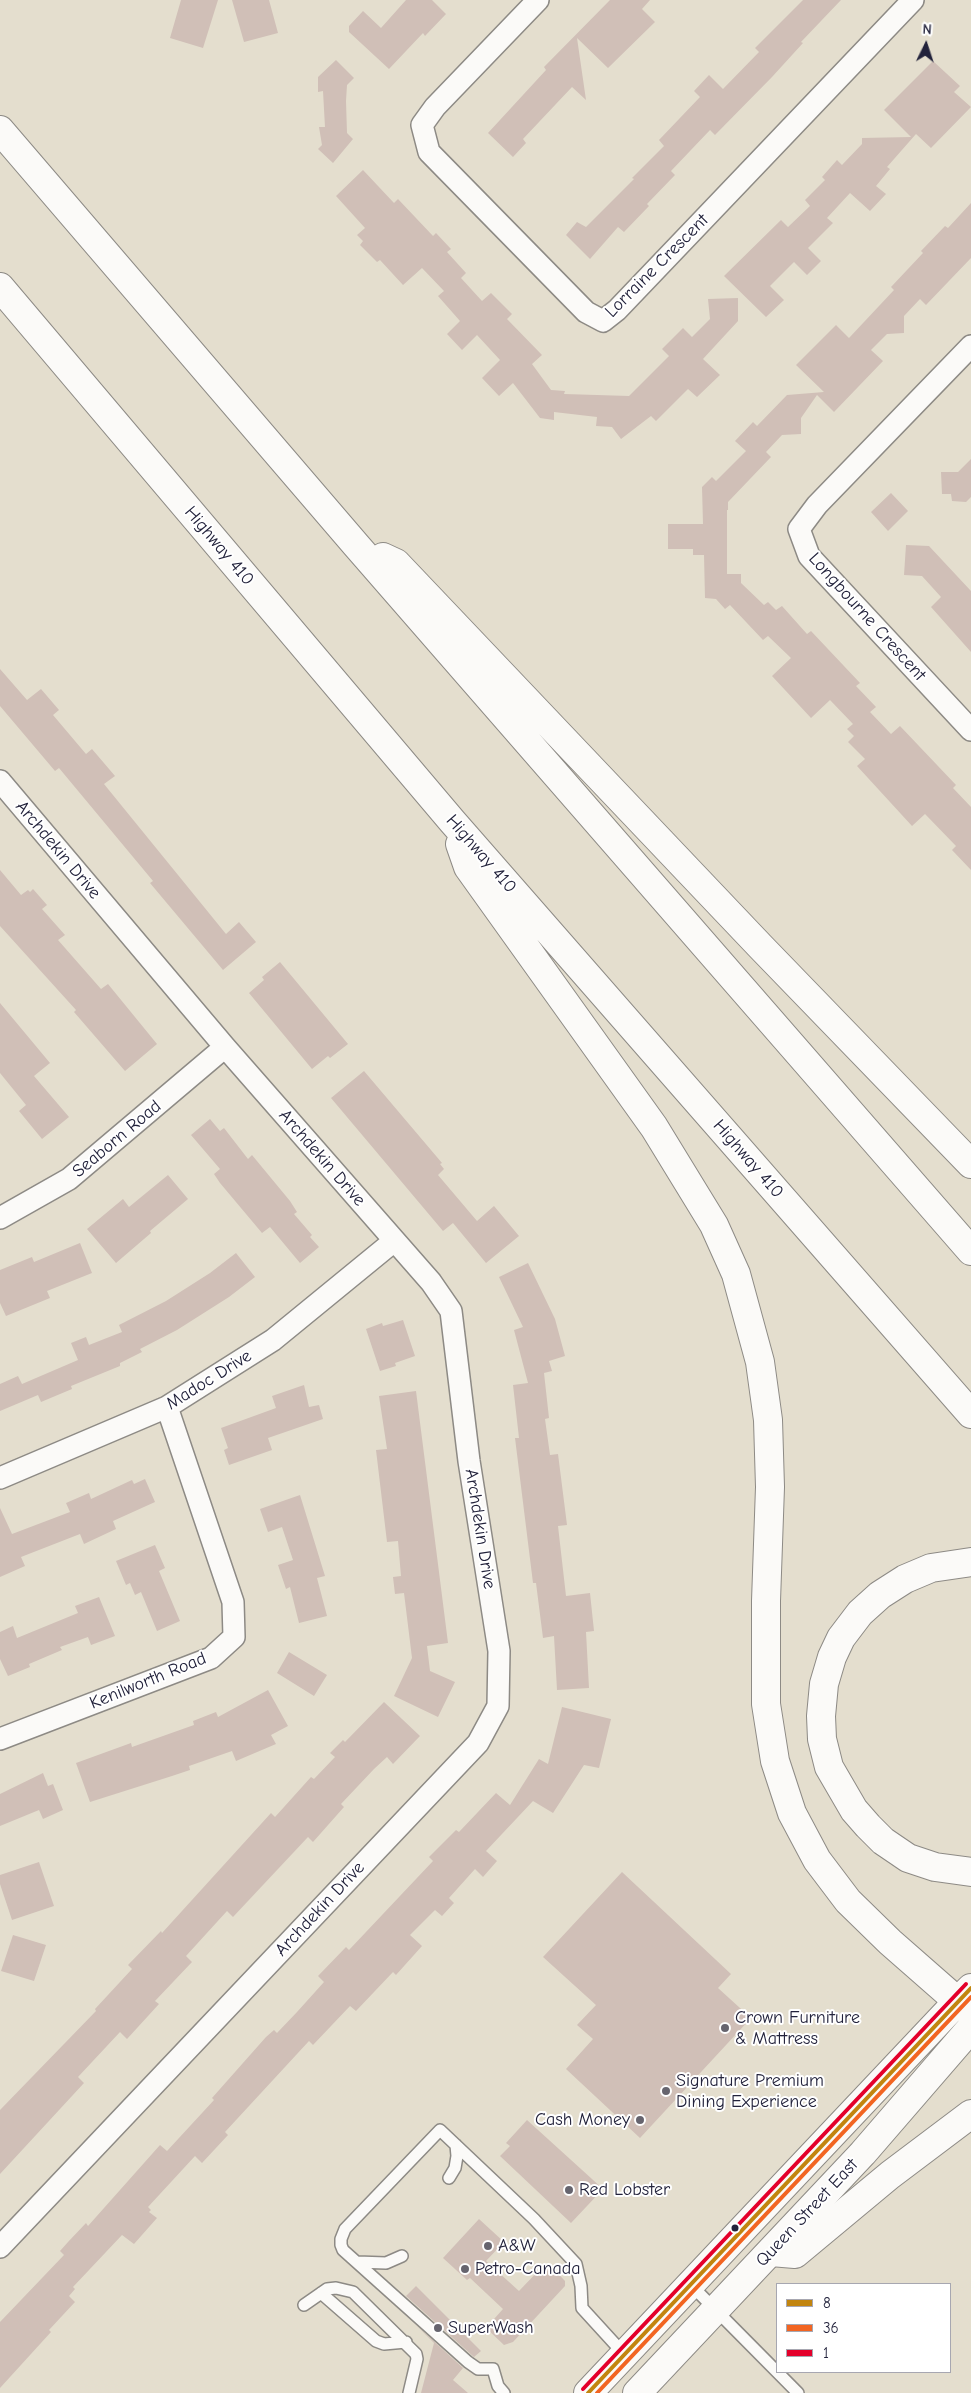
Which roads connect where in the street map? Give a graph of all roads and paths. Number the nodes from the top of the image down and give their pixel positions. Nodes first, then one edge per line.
1 (538, 0) edge
2 (912, 0) edge
3 (0, 130) edge
4 (0, 287) edge
5 (971, 346) edge
6 (356, 545) junction
7 (971, 730) edge
8 (0, 781) edge
9 (452, 821) junction
10 (225, 1047) junction
11 (971, 1164) edge
12 (0, 1218) edge
13 (394, 1241) junction
14 (971, 1251) edge
15 (167, 1407) junction
16 (971, 1414) edge
17 (0, 1478) edge
18 (971, 1562) edge
19 (0, 1739) edge
20 (971, 1872) edge
21 (967, 2000) edge
22 (971, 2028) edge
23 (971, 2114) edge
24 (456, 2145) junction
25 (449, 2178) dead end
26 (0, 2247) edge
27 (771, 2252) junction
28 (402, 2256) dead end
29 (357, 2262) junction
30 (690, 2284) junction
31 (321, 2293) junction
32 (304, 2305) dead end
33 (716, 2310) junction
34 (406, 2342) junction
35 (624, 2354) junction
36 (776, 2371) edge
37 (778, 2373) edge
38 (409, 2393) edge
39 (504, 2393) edge
40 (588, 2393) edge
41 (637, 2393) edge
42 (798, 2393) edge

1 - 2 street, Lorraine Crescent
3 - 6 main road
4 - 9 main road, Highway 410
5 - 7 street, Longbourne Crescent
6 - 11 main road
6 - 14 main road
8 - 10 street, Archdekin Drive
9 - 16 main road, Highway 410
9 - 21 main road
10 - 12 street, Seaborn Road
10 - 13 street, Archdekin Drive
13 - 15 street, Madoc Drive
13 - 26 street, Archdekin Drive
15 - 17 street, Madoc Drive
15 - 19 street, Kenilworth Road
18 - 20 main road
21 - 30 main road, Queen Street East
22 - 27 main road, Queen Street East
23 - 27 main road
24 - 25 lane
24 - 29 lane
24 - 35 lane
27 - 33 main road, Queen Street East
28 - 29 lane
29 - 39 lane
30 - 33 lane
30 - 35 main road, Queen Street East
31 - 32 lane
31 - 34 lane
31 - 34 lane
33 - 36 lane
33 - 41 main road, Queen Street East
34 - 38 lane
35 - 40 main road, Queen Street East
37 - 42 lane

